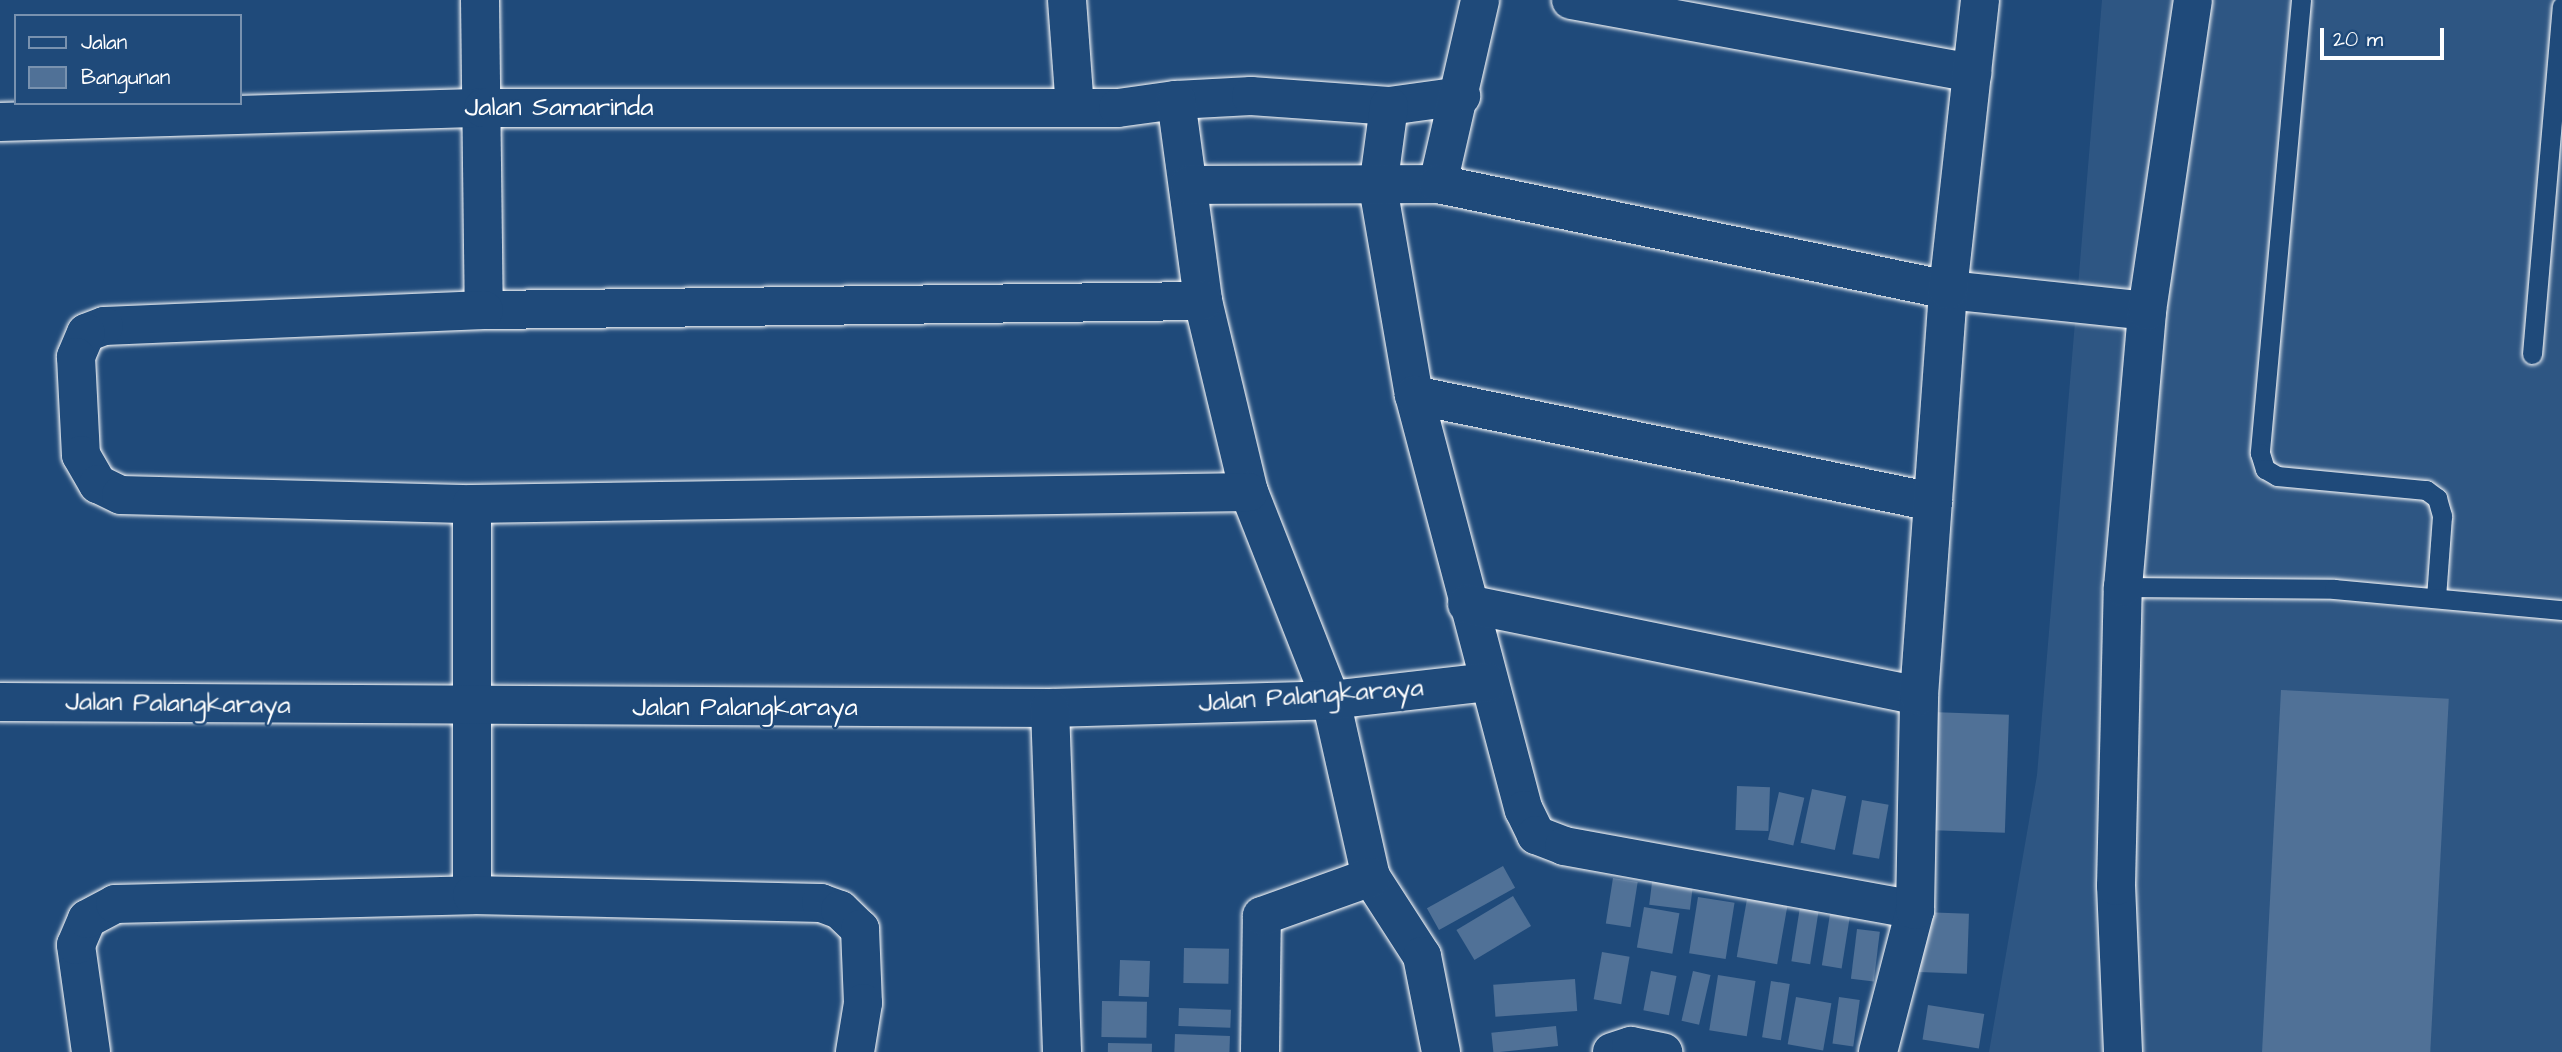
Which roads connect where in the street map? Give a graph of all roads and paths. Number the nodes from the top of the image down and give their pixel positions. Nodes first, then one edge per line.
1 (480, 0) edge
2 (1067, 0) edge
3 (1480, 0) edge
4 (1571, 0) edge
5 (1980, 0) edge
6 (2193, 0) edge
7 (2301, 0) edge
8 (2562, 6) edge
9 (1972, 73) junction
10 (1461, 96) junction
11 (1176, 100) junction
12 (1389, 106) junction
13 (483, 108) junction
14 (1075, 108) junction
15 (0, 122) edge
16 (1438, 184) junction
17 (1189, 185) junction
18 (1378, 187) junction
19 (1948, 290) junction
20 (1203, 300) junction
21 (484, 310) junction
22 (2147, 311) junction
23 (2532, 354) dead end
24 (1414, 395) junction
25 (1249, 492) junction
26 (1933, 502) junction
27 (472, 503) junction
28 (2123, 587) junction
29 (2436, 598) junction
30 (1467, 604) junction
31 (2562, 610) edge
32 (1488, 682) junction
33 (1919, 696) junction
34 (1331, 700) junction
35 (0, 702) edge
36 (1050, 708) junction
37 (476, 709) junction
38 (1371, 877) junction
39 (472, 895) junction
40 (1915, 910) junction
41 (91, 1052) edge
42 (855, 1052) edge
43 (1062, 1052) edge
44 (1260, 1052) edge
45 (1441, 1052) edge
46 (1612, 1052) edge
47 (1664, 1052) edge
48 (1878, 1052) edge
49 (2123, 1052) edge

1 - 13 street
2 - 14 street
3 - 10 street
4 - 9 street
5 - 9 street
6 - 22 street
7 - 29 lane
8 - 23 lane
9 - 19 street
10 - 12 street, Jalan Samarinda
10 - 16 street
11 - 12 street, Jalan Samarinda
11 - 14 street, Jalan Samarinda
11 - 17 street
12 - 18 street
13 - 14 street, Jalan Samarinda
13 - 15 street, Jalan Samarinda
13 - 21 street
16 - 18 street
16 - 19 street
17 - 18 street
17 - 20 street
18 - 24 street
19 - 22 street
19 - 26 street
20 - 21 street
20 - 25 street
21 - 27 street
22 - 28 street
24 - 26 street
24 - 30 street
25 - 27 street
25 - 34 street
26 - 33 street
27 - 37 street
28 - 29 lane
28 - 49 street
29 - 31 lane
30 - 32 street
30 - 33 street
32 - 34 street, Jalan Palangkaraya
32 - 40 street
33 - 40 street
34 - 36 street, Jalan Palangkaraya
34 - 38 street
35 - 37 street, Jalan Palangkaraya
36 - 37 street, Jalan Palangkaraya
36 - 43 street
37 - 39 street
38 - 44 street
38 - 45 street
39 - 41 street
39 - 42 street
40 - 48 street
46 - 47 street

